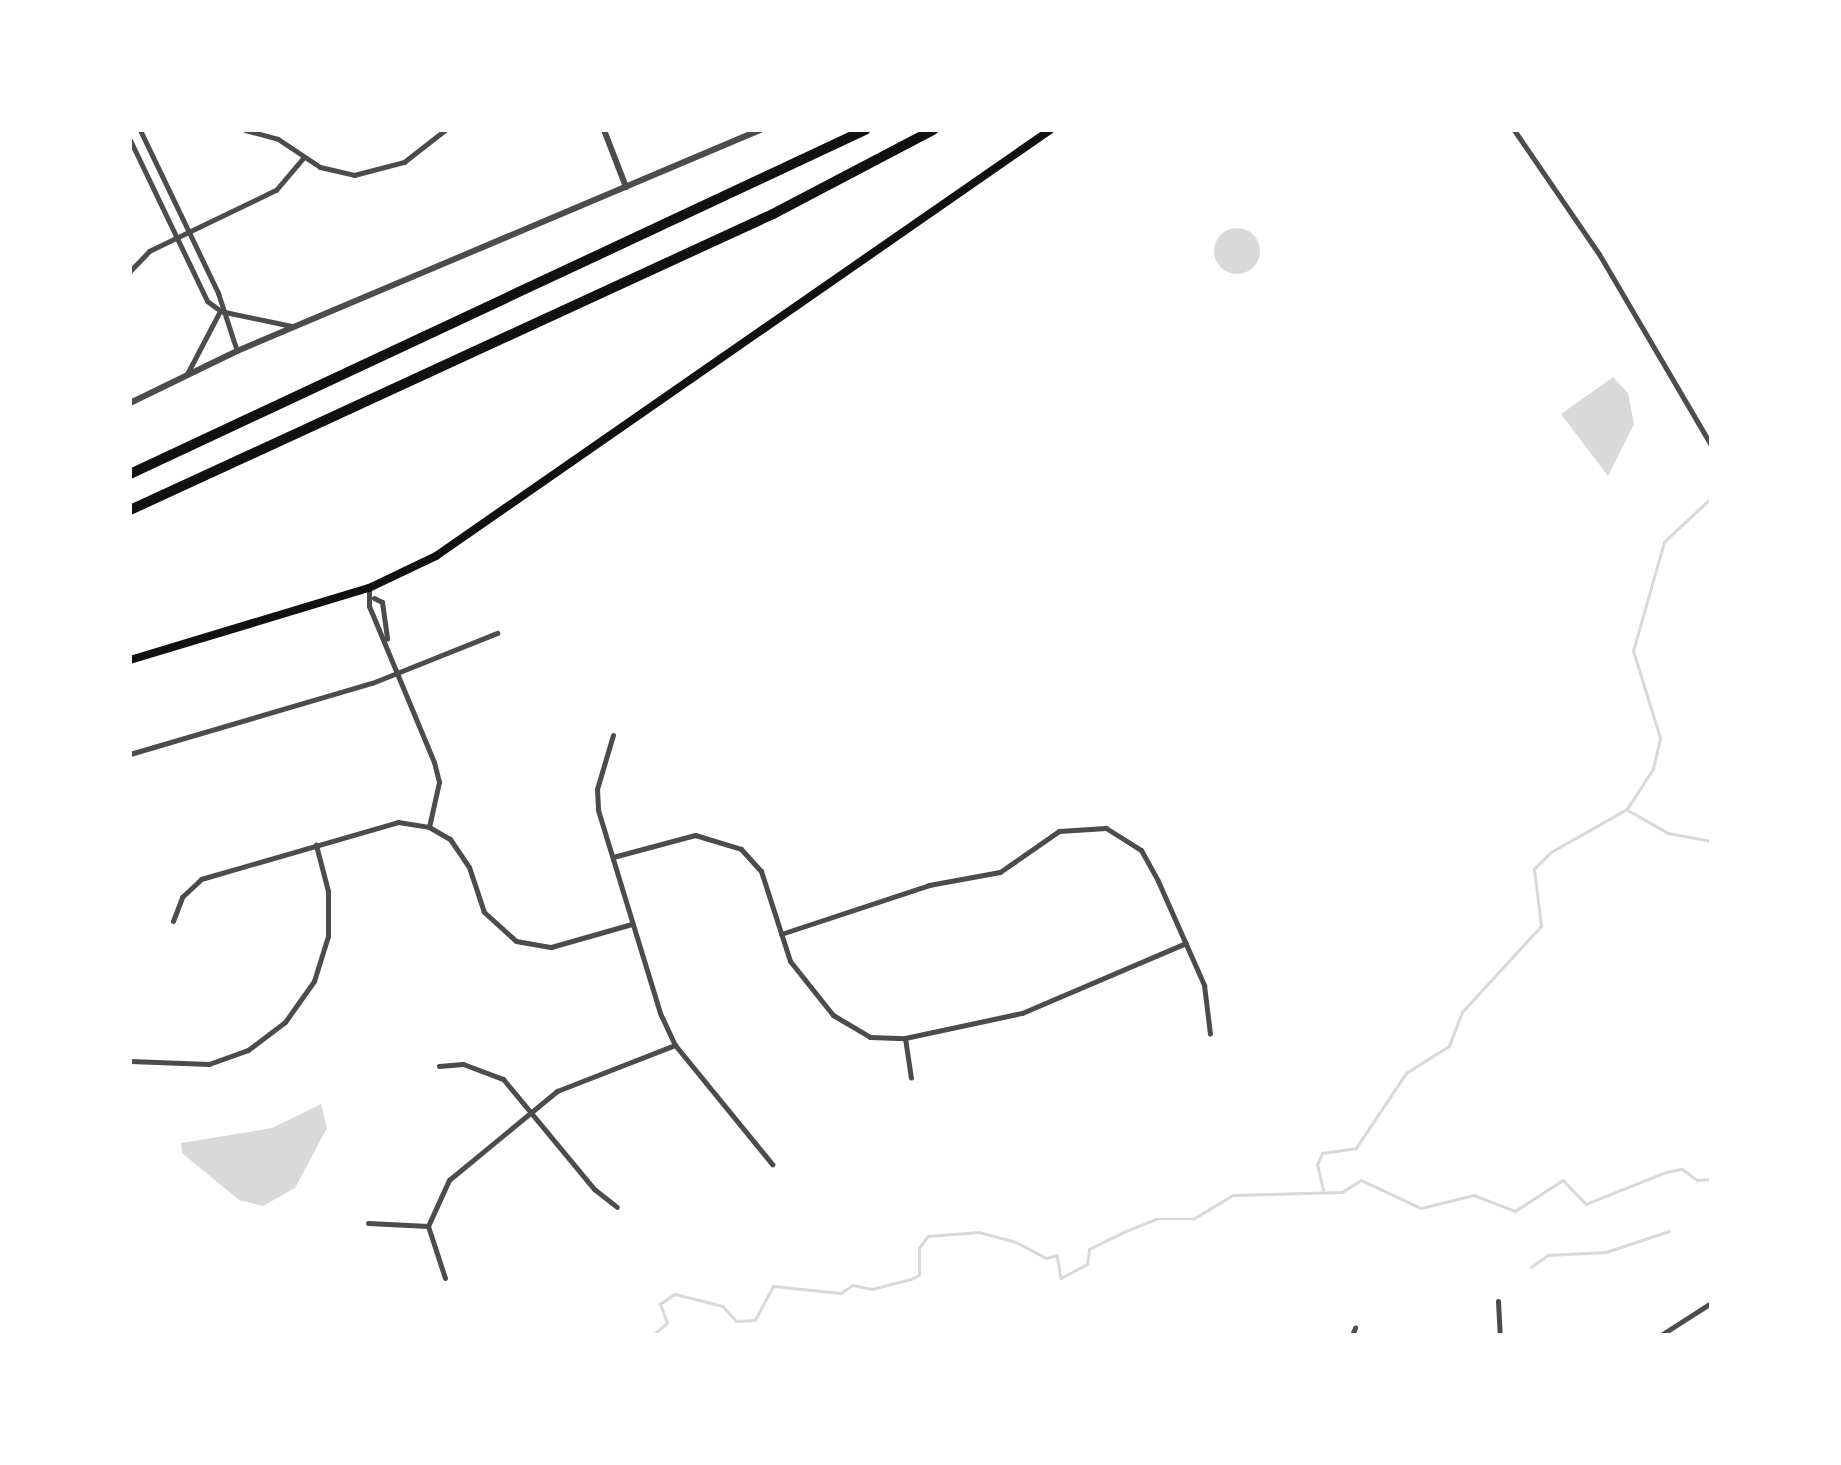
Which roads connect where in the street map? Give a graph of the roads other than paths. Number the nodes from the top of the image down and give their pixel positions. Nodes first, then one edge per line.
1 (140, 130) edge
2 (245, 130) edge
3 (445, 130) edge
4 (604, 130) edge
5 (760, 130) edge
6 (864, 130) edge
7 (933, 130) edge
8 (1050, 130) edge
9 (1514, 130) edge
10 (130, 140) edge
11 (304, 157) junction
12 (626, 187) junction
13 (191, 232) junction
14 (179, 238) junction
15 (130, 270) edge
16 (220, 310) junction
17 (294, 327) junction
18 (237, 351) junction
19 (186, 376) junction
20 (130, 403) edge
21 (1711, 444) edge
22 (130, 474) edge
23 (130, 510) edge
24 (371, 593) junction
25 (497, 633) dead end
26 (387, 639) junction
27 (130, 660) edge
28 (401, 673) junction
29 (613, 735) dead end
30 (130, 754) edge
31 (429, 826) junction
32 (316, 845) junction
33 (613, 857) junction
34 (173, 921) dead end
35 (632, 924) junction
36 (781, 934) junction
37 (1186, 943) junction
38 (1210, 1034) dead end
39 (905, 1038) junction
40 (675, 1045) junction
41 (130, 1061) edge
42 (439, 1066) dead end
43 (911, 1078) dead end
44 (530, 1112) junction
45 (772, 1164) dead end
46 (617, 1207) dead end
47 (368, 1222) dead end
48 (428, 1226) junction
49 (445, 1278) dead end
50 (1498, 1301) dead end
51 (1711, 1303) edge
52 (1311, 1335) edge
53 (1321, 1335) edge
54 (1500, 1335) edge
55 (1661, 1335) edge

1 - 13 street
2 - 11 street
3 - 11 street
4 - 12 street
5 - 12 street
6 - 22 highway
7 - 23 highway
8 - 24 main road
9 - 21 street
10 - 14 street
11 - 13 street
12 - 17 street
13 - 14 street
13 - 16 street
14 - 15 street
14 - 16 street
16 - 17 street
16 - 18 street
16 - 19 street
17 - 18 street
18 - 19 street
19 - 20 street
24 - 26 street
24 - 26 street
24 - 27 main road
25 - 28 street
26 - 28 street
28 - 30 street
28 - 31 street
29 - 33 street
31 - 32 street
31 - 35 street
32 - 34 street
32 - 41 street
33 - 35 street
33 - 36 street
35 - 40 street
36 - 37 street
36 - 39 street
37 - 38 street
37 - 39 street
39 - 43 street
40 - 44 street
40 - 45 street
42 - 44 street
44 - 46 street
44 - 48 street
47 - 48 street
48 - 49 street
50 - 54 street
51 - 55 street
52 - 53 street

